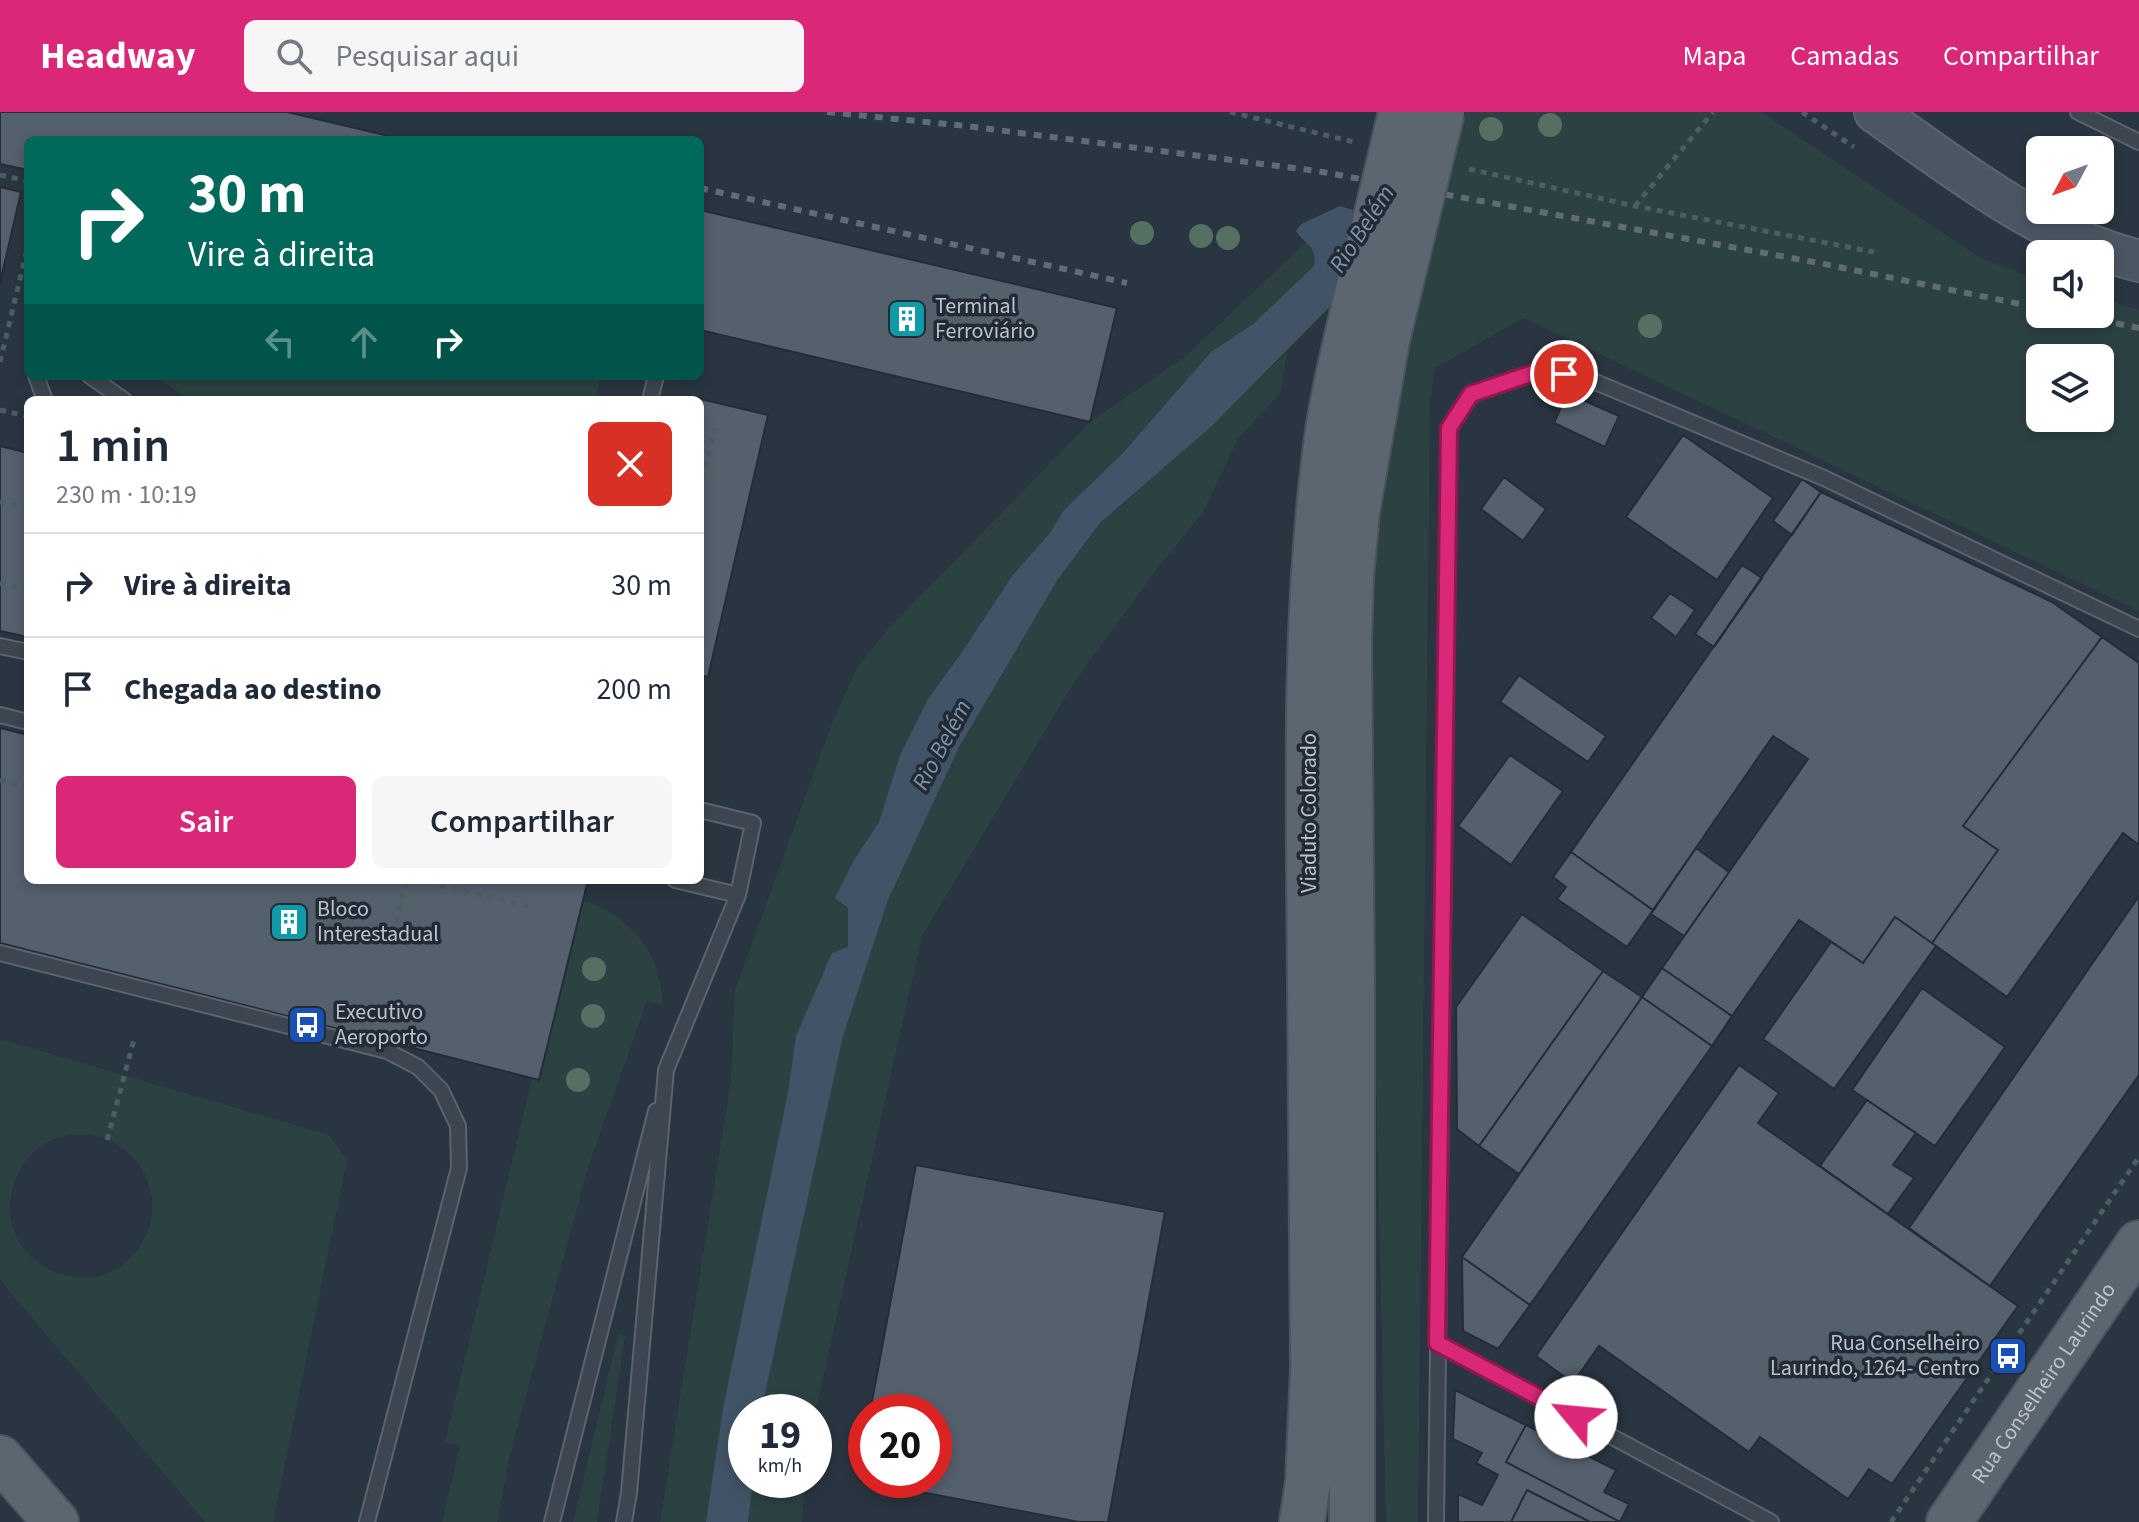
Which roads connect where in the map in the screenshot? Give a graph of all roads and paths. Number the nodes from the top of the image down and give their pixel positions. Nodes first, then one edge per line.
1 (1230, 112) edge
2 (1401, 112) edge
3 (1442, 112) edge
4 (1713, 112) edge
5 (1875, 112) edge
6 (2078, 112) edge
7 (1320, 135) dead end
8 (2139, 142) edge
9 (1482, 172) dead end
10 (0, 175) edge
11 (24, 180) edge
12 (1635, 206) junction
13 (1874, 252) dead end
14 (2139, 261) edge
15 (24, 263) edge
16 (0, 362) edge
17 (96, 380) edge
18 (118, 396) edge
19 (0, 410) edge
20 (24, 415) edge
21 (715, 428) dead end
22 (704, 474) edge
23 (0, 502) edge
24 (24, 508) edge
25 (0, 583) edge
26 (24, 588) edge
27 (2139, 629) edge
28 (0, 646) edge
29 (24, 651) edge
30 (0, 715) edge
31 (24, 721) edge
32 (0, 780) edge
33 (24, 786) edge
34 (704, 811) edge
35 (406, 884) edge
36 (434, 884) edge
37 (692, 884) edge
38 (738, 895) junction
39 (531, 907) dead end
40 (393, 934) dead end
41 (0, 953) edge
42 (1331, 987) junction
43 (135, 1036) dead end
44 (666, 1070) junction
45 (107, 1140) dead end
46 (2139, 1157) edge
47 (2139, 1243) edge
48 (1437, 1343) junction
49 (0, 1458) edge
50 (56, 1522) edge
51 (367, 1522) edge
52 (552, 1522) edge
53 (624, 1522) edge
54 (1302, 1522) edge
55 (1352, 1522) edge
56 (1436, 1522) edge
57 (1771, 1522) edge
58 (1891, 1522) edge
59 (1949, 1522) edge

1 - 7 path
2 - 42 main road, Viaduto Colorado, bridge
3 - 42 main road, Viaduto Colorado, bridge
4 - 12 path
5 - 14 main road
6 - 8 lane
9 - 12 path
10 - 11 path
12 - 13 path
15 - 16 path
17 - 18 lane
19 - 20 path
21 - 22 path
23 - 24 path
25 - 26 path
27 - 48 lane
28 - 29 lane
30 - 31 lane
32 - 33 path
34 - 38 lane
35 - 40 path
36 - 39 path
37 - 38 lane
38 - 44 lane
41 - 51 lane
42 - 54 main road, Viaduto Colorado
42 - 55 main road, Viaduto Colorado
43 - 45 path
44 - 52 lane
44 - 53 lane
46 - 58 path
47 - 59 main road, Rua Conselheiro Laurindo
48 - 56 lane
48 - 57 lane
49 - 50 main road

